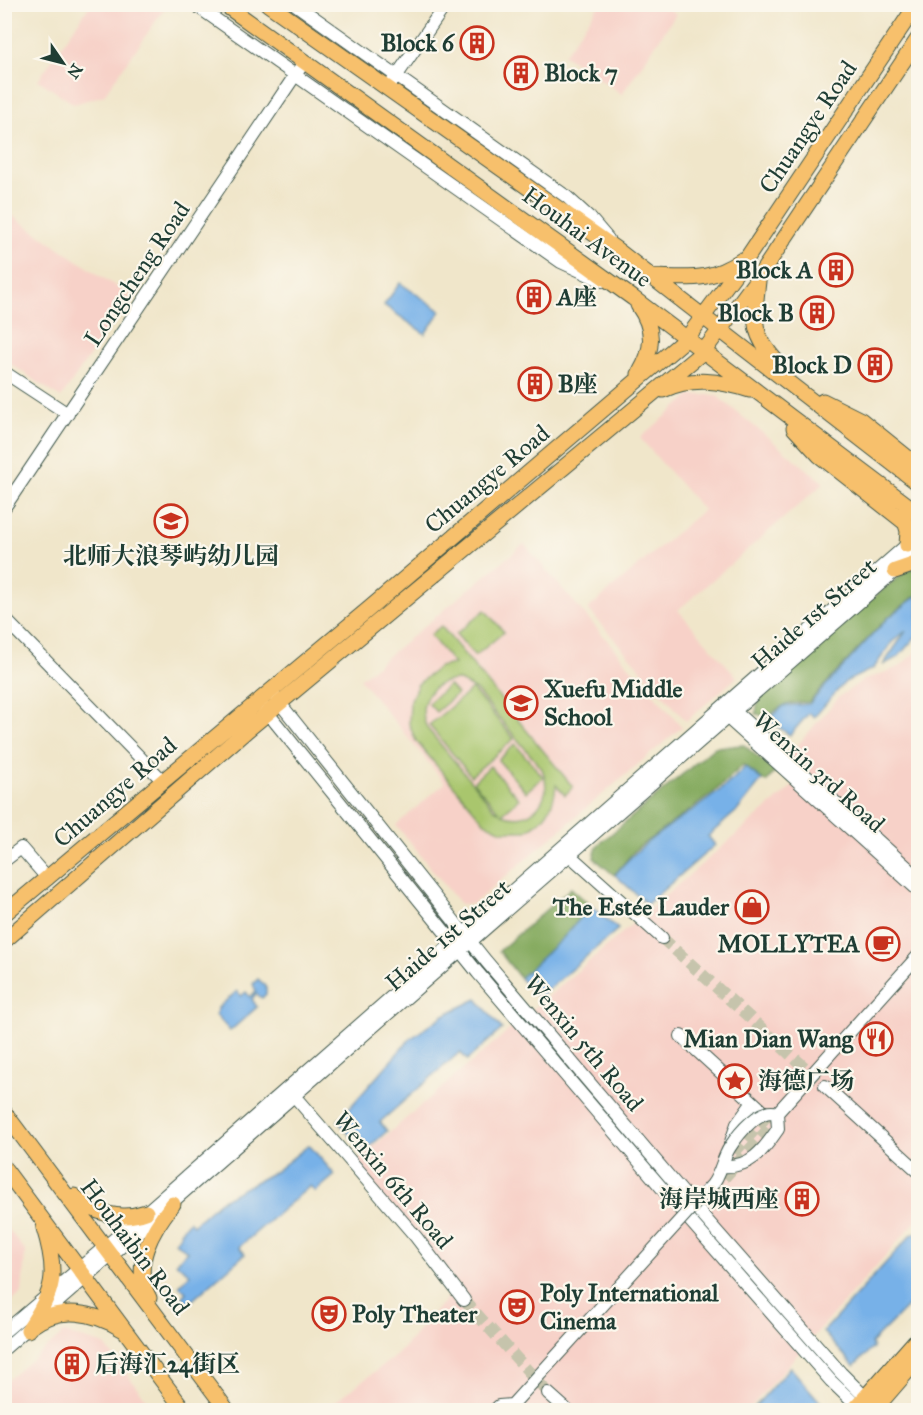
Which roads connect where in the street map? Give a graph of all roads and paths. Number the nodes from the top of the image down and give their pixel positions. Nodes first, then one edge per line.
1 (194, 4) edge
2 (224, 4) edge
3 (268, 4) edge
4 (295, 4) edge
5 (446, 4) edge
6 (917, 4) edge
7 (918, 39) edge
8 (300, 69) junction
9 (396, 76) junction
10 (387, 90) junction
11 (617, 250) junction
12 (749, 255) junction
13 (654, 278) junction
14 (758, 278) junction
15 (633, 298) junction
16 (705, 316) junction
17 (723, 329) junction
18 (687, 338) junction
19 (704, 351) junction
20 (4, 372) edge
21 (633, 383) junction
22 (804, 392) junction
23 (760, 393) junction
24 (647, 397) junction
25 (777, 407) junction
26 (68, 414) junction
27 (891, 461) junction
28 (918, 466) edge
29 (918, 475) edge
30 (918, 483) edge
31 (885, 488) junction
32 (4, 508) edge
33 (918, 513) edge
34 (907, 524) junction
35 (918, 535) edge
36 (913, 548) edge
37 (918, 563) edge
38 (895, 572) junction
39 (4, 618) edge
40 (269, 702) junction
41 (726, 710) junction
42 (162, 780) junction
43 (566, 852) junction
44 (4, 861) edge
45 (918, 877) edge
46 (48, 879) junction
47 (918, 890) edge
48 (58, 892) junction
49 (4, 914) edge
50 (468, 938) junction
51 (662, 938) tunnel mouth
52 (4, 941) edge
53 (457, 947) junction
54 (918, 956) edge
55 (681, 1036) dead end
56 (825, 1086) tunnel mouth
57 (291, 1092) junction
58 (764, 1109) junction
59 (4, 1112) edge
60 (723, 1166) junction
61 (4, 1168) edge
62 (918, 1171) edge
63 (57, 1181) junction
64 (173, 1204) junction
65 (146, 1212) junction
66 (41, 1217) junction
67 (109, 1252) junction
68 (84, 1274) junction
69 (48, 1296) junction
70 (464, 1300) tunnel mouth
71 (159, 1317) junction
72 (28, 1330) junction
73 (126, 1331) junction
74 (4, 1332) edge
75 (918, 1338) edge
76 (4, 1349) edge
77 (918, 1359) edge
78 (548, 1393) tunnel mouth
79 (512, 1408) edge
80 (867, 1408) edge
81 (184, 1410) edge
82 (227, 1410) edge
83 (495, 1410) edge
84 (567, 1410) edge

1 - 8 street
2 - 8 main road, Houhai Avenue
3 - 10 main road, Houhai Avenue
4 - 9 street
5 - 9 street
6 - 12 main road, Chuangye Road
7 - 14 main road, Chuangye Road
8 - 15 main road, Houhai Avenue
8 - 26 street, Longcheng Road
9 - 10 street
9 - 11 street
10 - 11 main road, Houhai Avenue
11 - 13 main road, Houhai Avenue
12 - 13 main road
12 - 16 main road, Chuangye Road
13 - 16 main road, Houhai Avenue
14 - 17 main road, Chuangye Road
14 - 22 main road
15 - 18 main road, Houhai Avenue
15 - 21 main road
16 - 17 main road, Houhai Avenue
16 - 18 main road, Chuangye Road
17 - 19 main road, Chuangye Road
17 - 22 main road, Houhai Avenue
18 - 19 main road, Houhai Avenue
18 - 21 main road, Chuangye Road
19 - 23 main road, Houhai Avenue
19 - 24 main road, Chuangye Road
20 - 26 street
21 - 40 main road, Chuangye Road
22 - 27 main road, Houhai Avenue
22 - 28 main road
23 - 24 main road
23 - 25 main road, Houhai Avenue
24 - 40 main road, Chuangye Road
25 - 31 main road, Houhai Avenue
25 - 34 main road
26 - 32 street, Longcheng Road
27 - 29 main road
27 - 30 main road, Houhai Avenue
31 - 33 main road, Houhai Avenue
31 - 34 main road
34 - 36 main road
35 - 36 street, Haide 1st Street
36 - 38 street, Haide 1st Street
36 - 41 street, Haide 1st Street
37 - 38 main road
38 - 41 street, Haide 1st Street
39 - 42 street
40 - 42 main road, Chuangye Road
40 - 48 main road, Chuangye Road
40 - 50 street, Wenxin 5th Road
40 - 53 street, Wenxin 5th Road
41 - 43 street, Haide 1st Street
41 - 45 street, Wenxin 3rd Road
41 - 47 street, Wenxin 3rd Road
42 - 46 main road, Chuangye Road
43 - 50 street, Haide 1st Street
43 - 51 street
44 - 46 street
46 - 48 main road
46 - 49 main road, Chuangye Road
48 - 52 main road, Chuangye Road
50 - 53 street, Haide 1st Street
50 - 80 street, Wenxin 5th Road
53 - 57 street, Haide 1st Street
53 - 80 street, Wenxin 5th Road
54 - 58 street, bridge
55 - 58 street
56 - 62 street
57 - 64 street, Haide 1st Street
57 - 65 street, Haide 1st Street
57 - 70 street, Wenxin 6th Road
58 - 60 street, bridge
58 - 60 street, bridge
59 - 63 main road, Houhaibin Road
60 - 79 street, bridge
61 - 66 main road
63 - 65 main road
63 - 67 main road, Houhaibin Road
64 - 67 street, Haide 1st Street
64 - 71 main road
65 - 67 street, Haide 1st Street
66 - 68 main road
66 - 69 main road
67 - 68 street, Haide 1st Street
67 - 71 main road, Houhaibin Road
68 - 69 street, Haide 1st Street
68 - 72 street, Haide 1st Street
68 - 73 main road
69 - 72 main road
69 - 74 street, Haide 1st Street
71 - 82 main road, Houhaibin Road
72 - 73 main road
72 - 76 street, Haide 1st Street
73 - 81 main road
75 - 80 main road
77 - 80 main road
78 - 84 street
79 - 83 street, bridge

